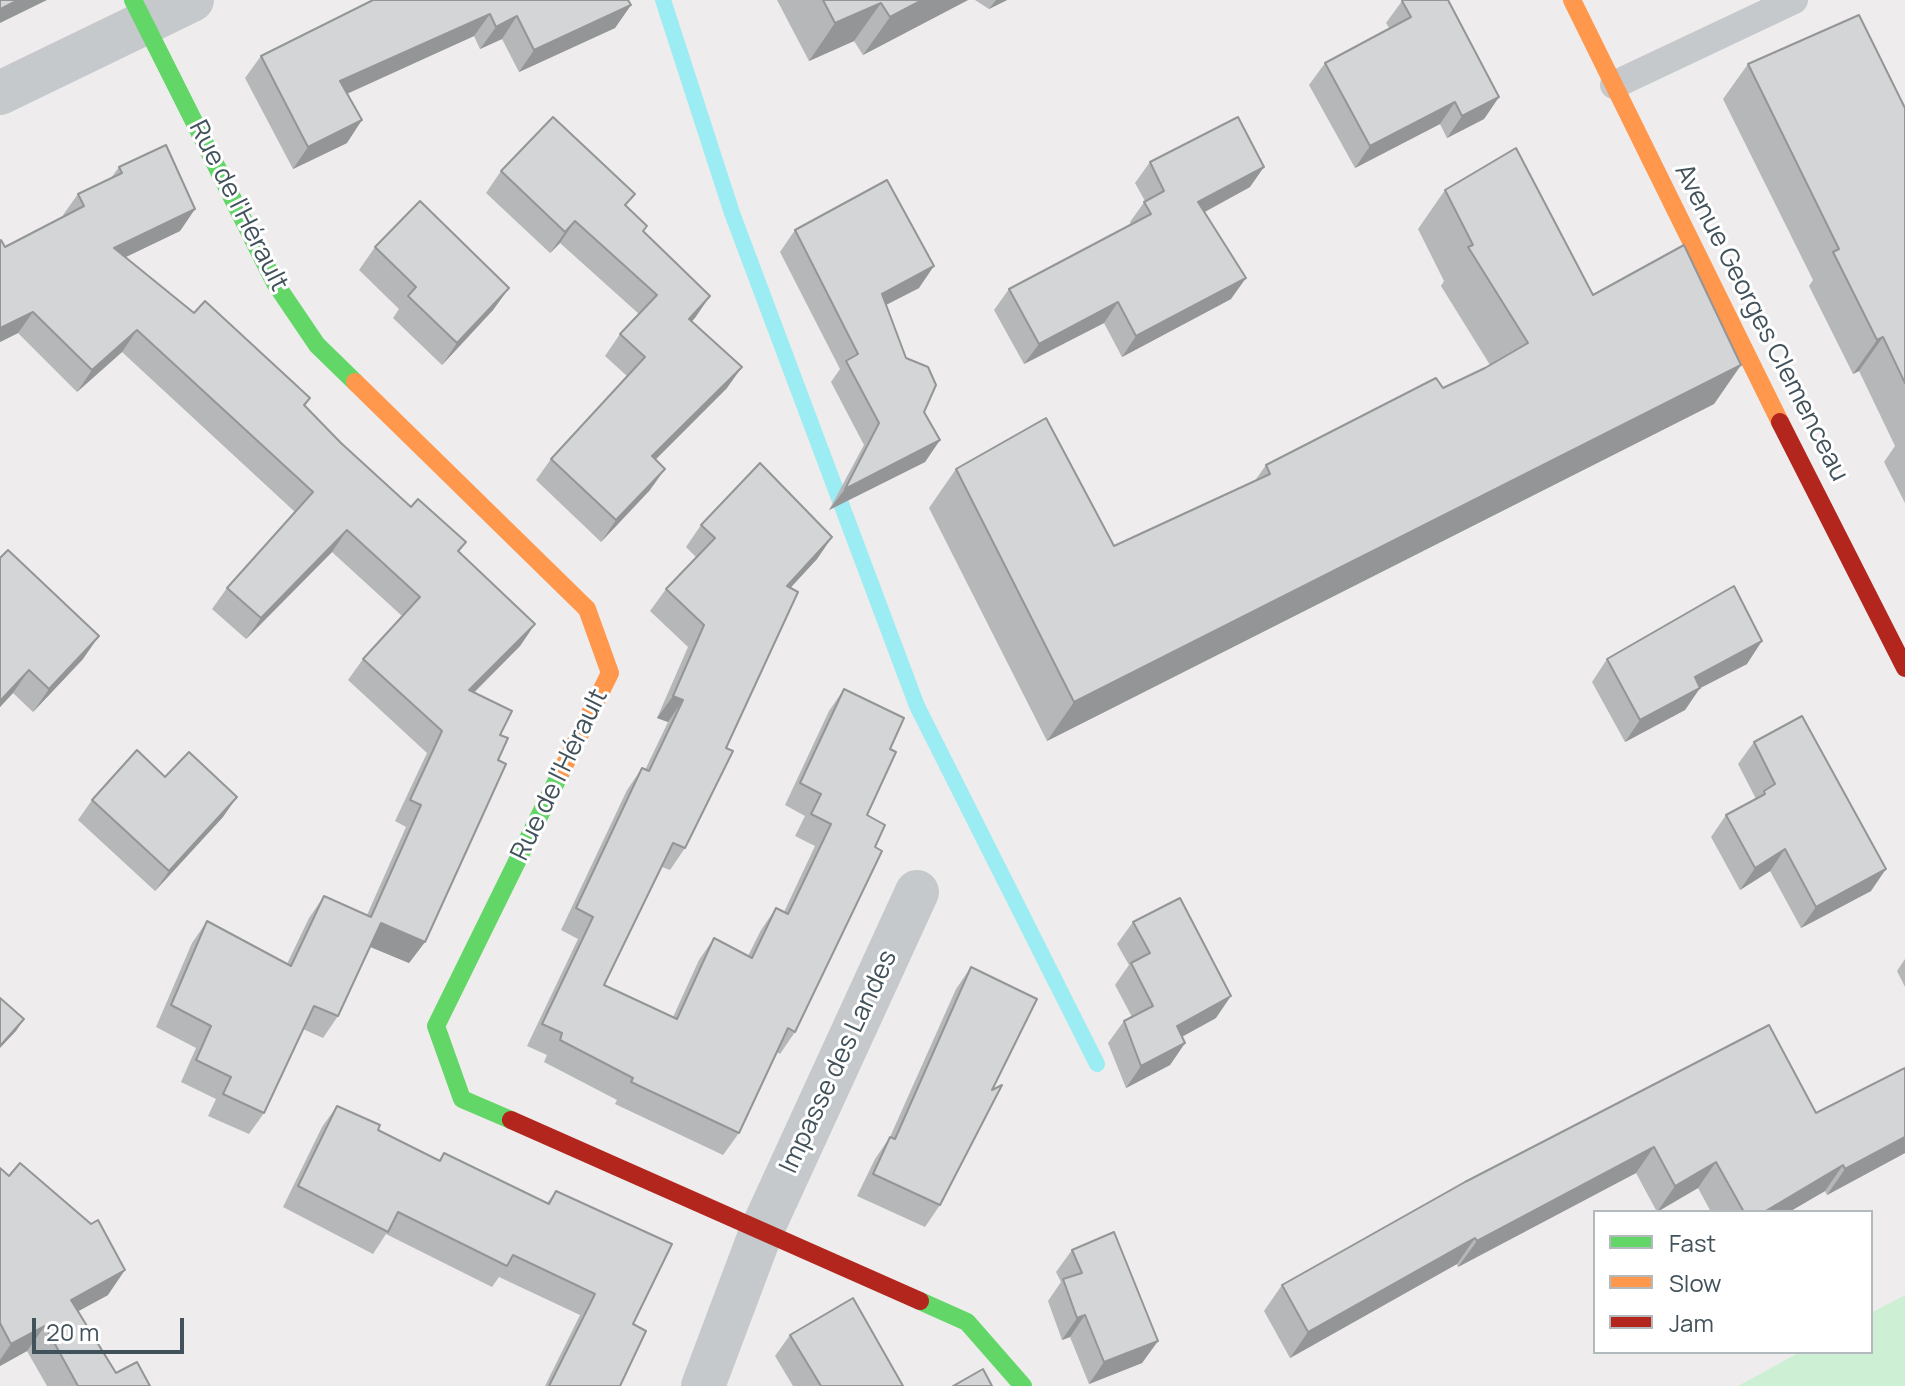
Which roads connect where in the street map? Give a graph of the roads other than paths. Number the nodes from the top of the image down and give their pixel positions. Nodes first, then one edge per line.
1 (192, 0) edge
2 (1572, 0) edge
3 (1794, 0) edge
4 (139, 12) edge
5 (1614, 85) junction
6 (0, 93) edge
7 (1905, 668) edge
8 (917, 892) dead end
9 (761, 1232) junction
10 (703, 1386) edge
11 (1023, 1386) edge

1 - 4 street
2 - 5 street, Avenue Georges Clemenceau
3 - 5 lane
4 - 6 street
4 - 9 street, Rue de l'Hérault
5 - 7 street, Avenue Georges Clemenceau
8 - 9 street, Impasse des Landes
9 - 10 street, Impasse des Landes
9 - 11 street, Rue de l'Hérault

